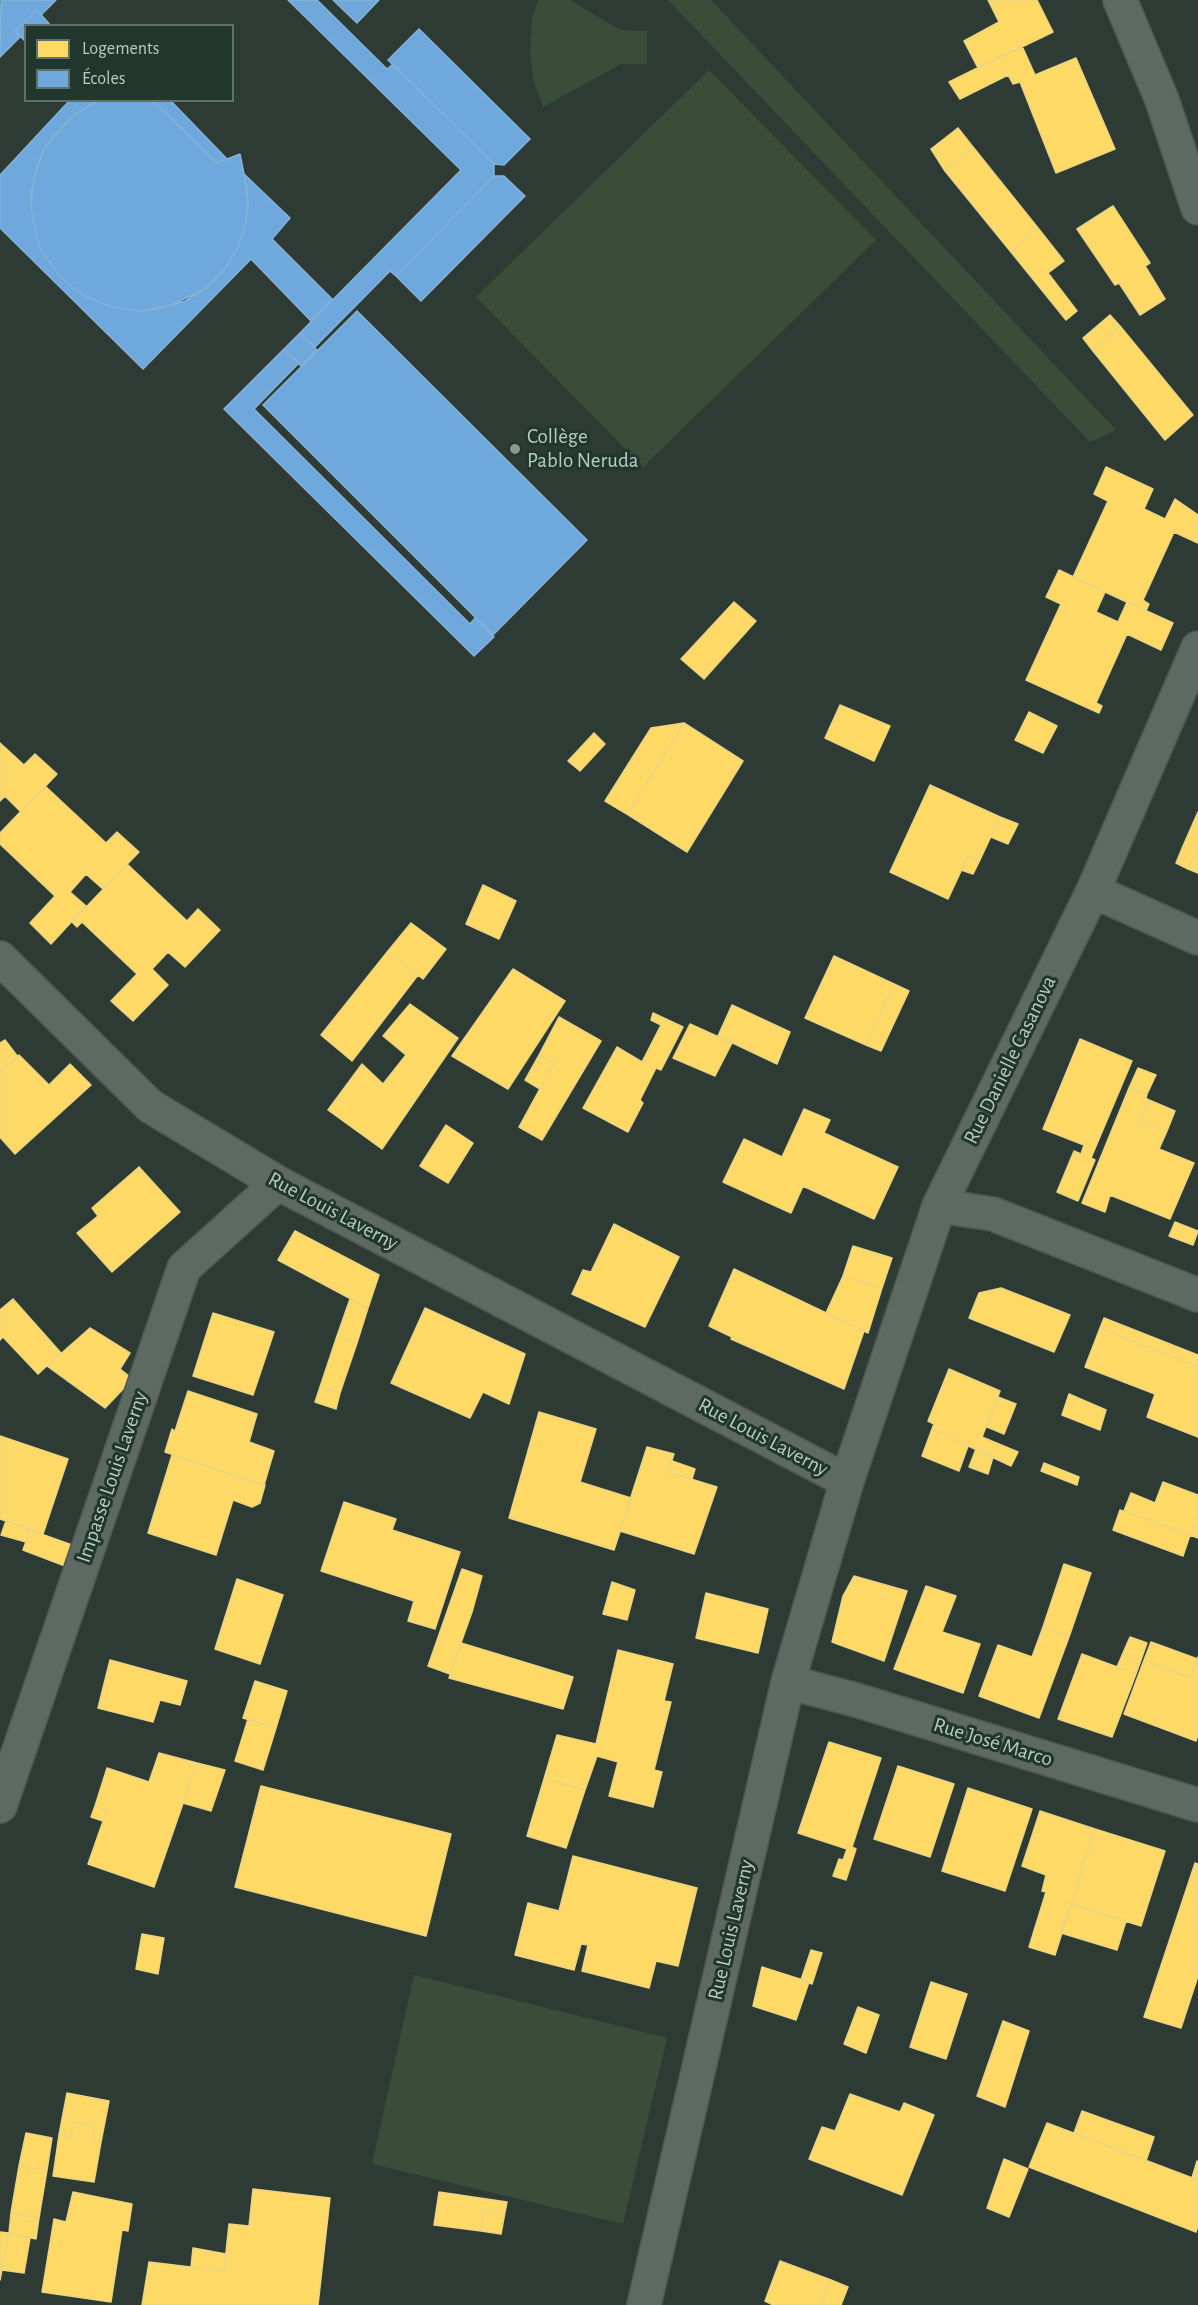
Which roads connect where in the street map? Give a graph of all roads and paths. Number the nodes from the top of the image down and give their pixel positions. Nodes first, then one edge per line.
1 (1120, 0) edge
2 (1198, 207) edge
3 (1198, 648) edge
4 (1093, 891) junction
5 (1198, 938) edge
6 (0, 958) edge
7 (278, 1183) junction
8 (939, 1206) junction
9 (1198, 1294) edge
10 (847, 1481) junction
11 (788, 1682) junction
12 (1198, 1805) edge
13 (0, 1806) edge
14 (644, 2305) edge

1 - 2 street
3 - 4 street, Rue Danielle Casanova
4 - 5 street
4 - 8 street, Rue Danielle Casanova
6 - 7 street, Rue Louis Laverny
7 - 10 street, Rue Louis Laverny
7 - 13 street, Impasse Louis Laverny
8 - 9 street
8 - 10 street, Rue Danielle Casanova
10 - 11 street, Rue Louis Laverny
11 - 12 street, Rue José Marco
11 - 14 street, Rue Louis Laverny

